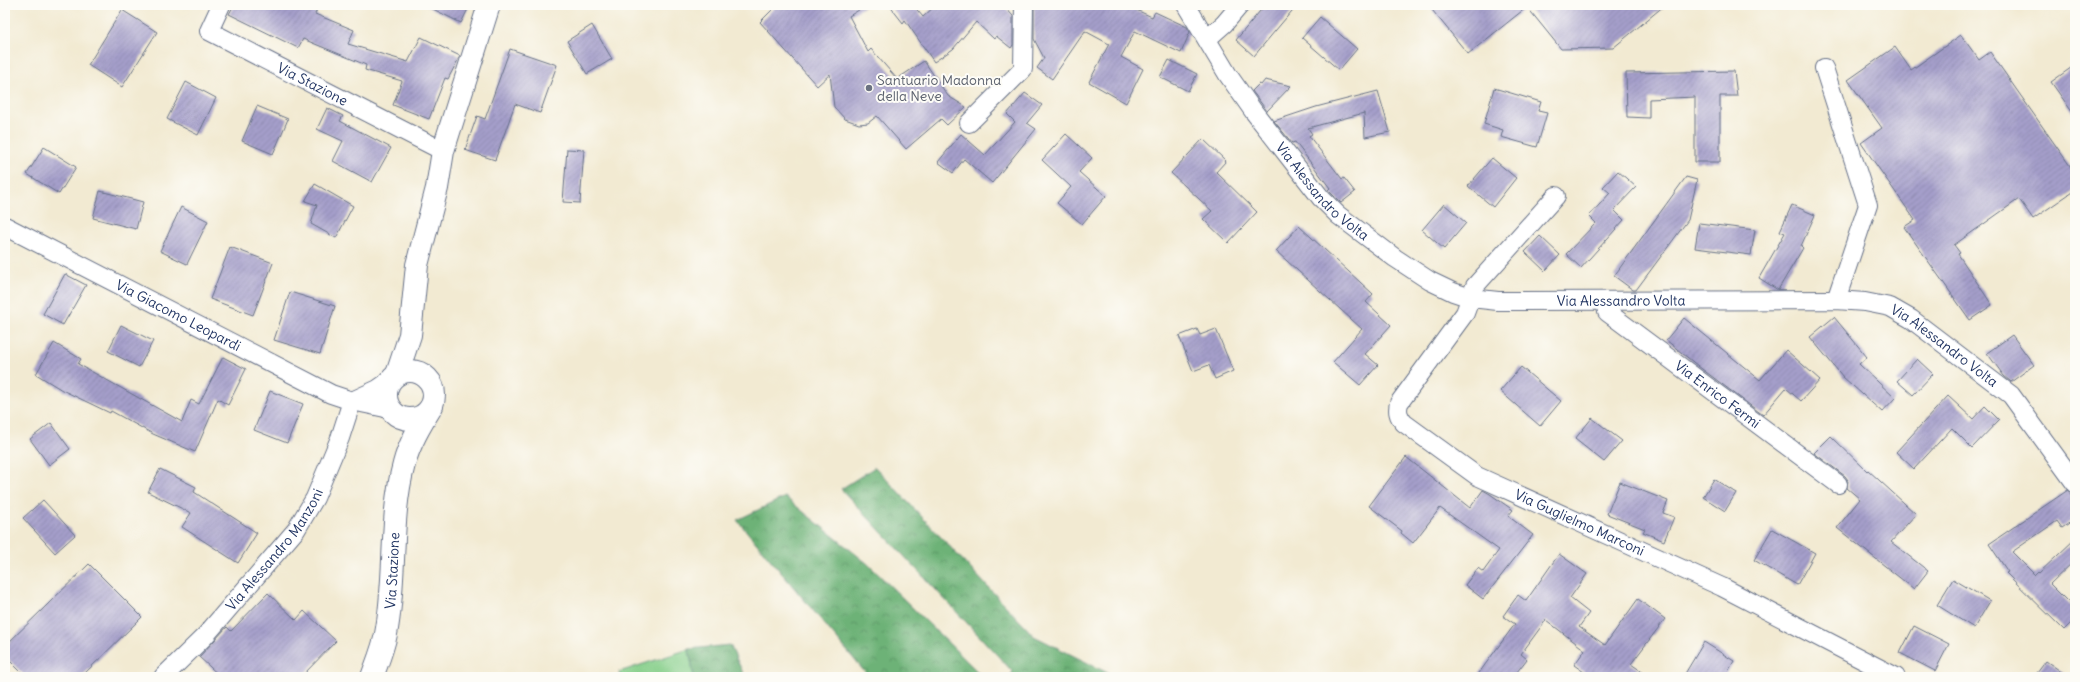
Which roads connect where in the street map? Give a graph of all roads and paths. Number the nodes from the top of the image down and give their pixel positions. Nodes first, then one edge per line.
1 (221, 5) edge
2 (489, 5) edge
3 (1024, 5) edge
4 (1186, 5) edge
5 (1240, 5) edge
6 (1207, 39) junction
7 (1824, 68) dead end
8 (969, 123) dead end
9 (442, 150) junction
10 (1556, 196) dead end
11 (5, 226) edge
12 (1472, 298) junction
13 (1836, 300) junction
14 (1605, 301) junction
15 (412, 323) junction
16 (394, 377) junction
17 (429, 379) junction
18 (352, 401) junction
19 (432, 406) junction
20 (393, 411) junction
21 (404, 462) junction
22 (2075, 483) edge
23 (1838, 484) dead end
24 (163, 677) edge
25 (372, 677) edge
26 (1896, 677) edge

1 - 9 street, Via Stazione
2 - 9 main road
3 - 8 street
4 - 6 street, Via Alessandro Volta
5 - 6 street
6 - 12 street, Via Alessandro Volta
7 - 13 street
9 - 15 main road
10 - 12 street, Via Guglielmo Marconi
11 - 18 street, Via Giacomo Leopardi
12 - 14 street, Via Alessandro Volta
12 - 26 street, Via Guglielmo Marconi
13 - 14 street, Via Alessandro Volta
13 - 22 street, Via Alessandro Volta
14 - 23 street, Via Enrico Fermi
15 - 16 main road
15 - 17 main road
16 - 17 main road
16 - 18 street
16 - 20 main road
17 - 19 main road
18 - 20 street, Via Giacomo Leopardi
18 - 24 street, Via Alessandro Manzoni
19 - 20 main road
19 - 21 main road, Via Stazione
20 - 21 main road, Via Stazione
21 - 25 main road, Via Stazione

